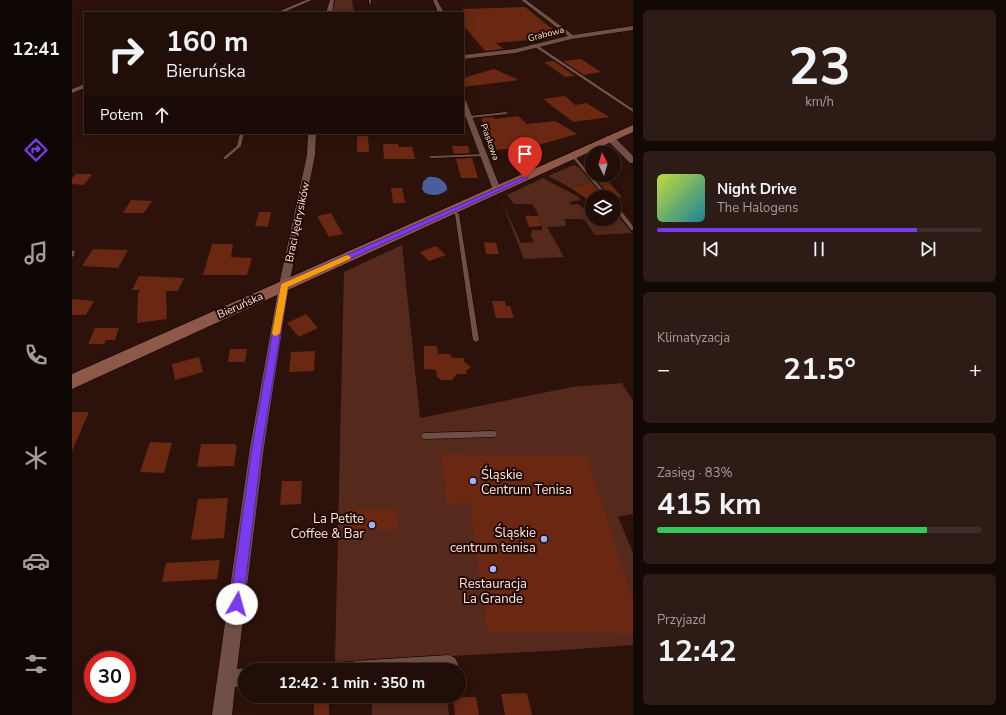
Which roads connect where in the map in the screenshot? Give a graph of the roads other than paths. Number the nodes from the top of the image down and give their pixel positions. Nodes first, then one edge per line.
1 (310, 0) edge
2 (332, 0) edge
3 (436, 0) edge
4 (523, 0) edge
5 (280, 12) edge
6 (329, 12) edge
7 (441, 12) edge
8 (633, 28) edge
9 (572, 37) junction
10 (536, 46) junction
11 (464, 57) edge
12 (84, 87) edge
13 (72, 90) edge
14 (464, 103) edge
15 (633, 110) edge
16 (506, 114) dead end
17 (470, 117) junction
18 (633, 128) edge
19 (242, 134) edge
20 (312, 134) edge
21 (610, 138) junction
22 (484, 156) junction
23 (573, 156) junction
24 (431, 157) dead end
25 (225, 158) dead end
26 (633, 161) edge
27 (497, 190) junction
28 (601, 190) edge
29 (457, 214) dead end
30 (621, 214) edge
31 (633, 229) edge
32 (284, 285) junction
33 (476, 340) dead end
34 (72, 382) edge
35 (494, 434) dead end
36 (424, 436) dead end
37 (236, 678) edge
38 (222, 715) edge

1 - 5 street
2 - 6 street
3 - 7 street
4 - 9 street
8 - 9 street, Grabowa
9 - 10 street, Grabowa
10 - 11 street, Grabowa
10 - 15 lane
12 - 13 street
14 - 17 street, Piaskowa
16 - 17 lane
17 - 22 street, Piaskowa
18 - 21 main road, Bieruńska
19 - 25 lane
20 - 32 street, Braci Jędrysików
21 - 23 main road, Bieruńska
21 - 26 street
22 - 24 lane
22 - 27 street, Piaskowa
23 - 27 main road, Bieruńska
23 - 28 lane
27 - 32 main road, Bieruńska
29 - 33 lane
30 - 31 lane
32 - 34 main road, Bieruńska
32 - 37 street, Braci Jędrysików
35 - 36 lane
37 - 38 street, Braci Jędrysików

